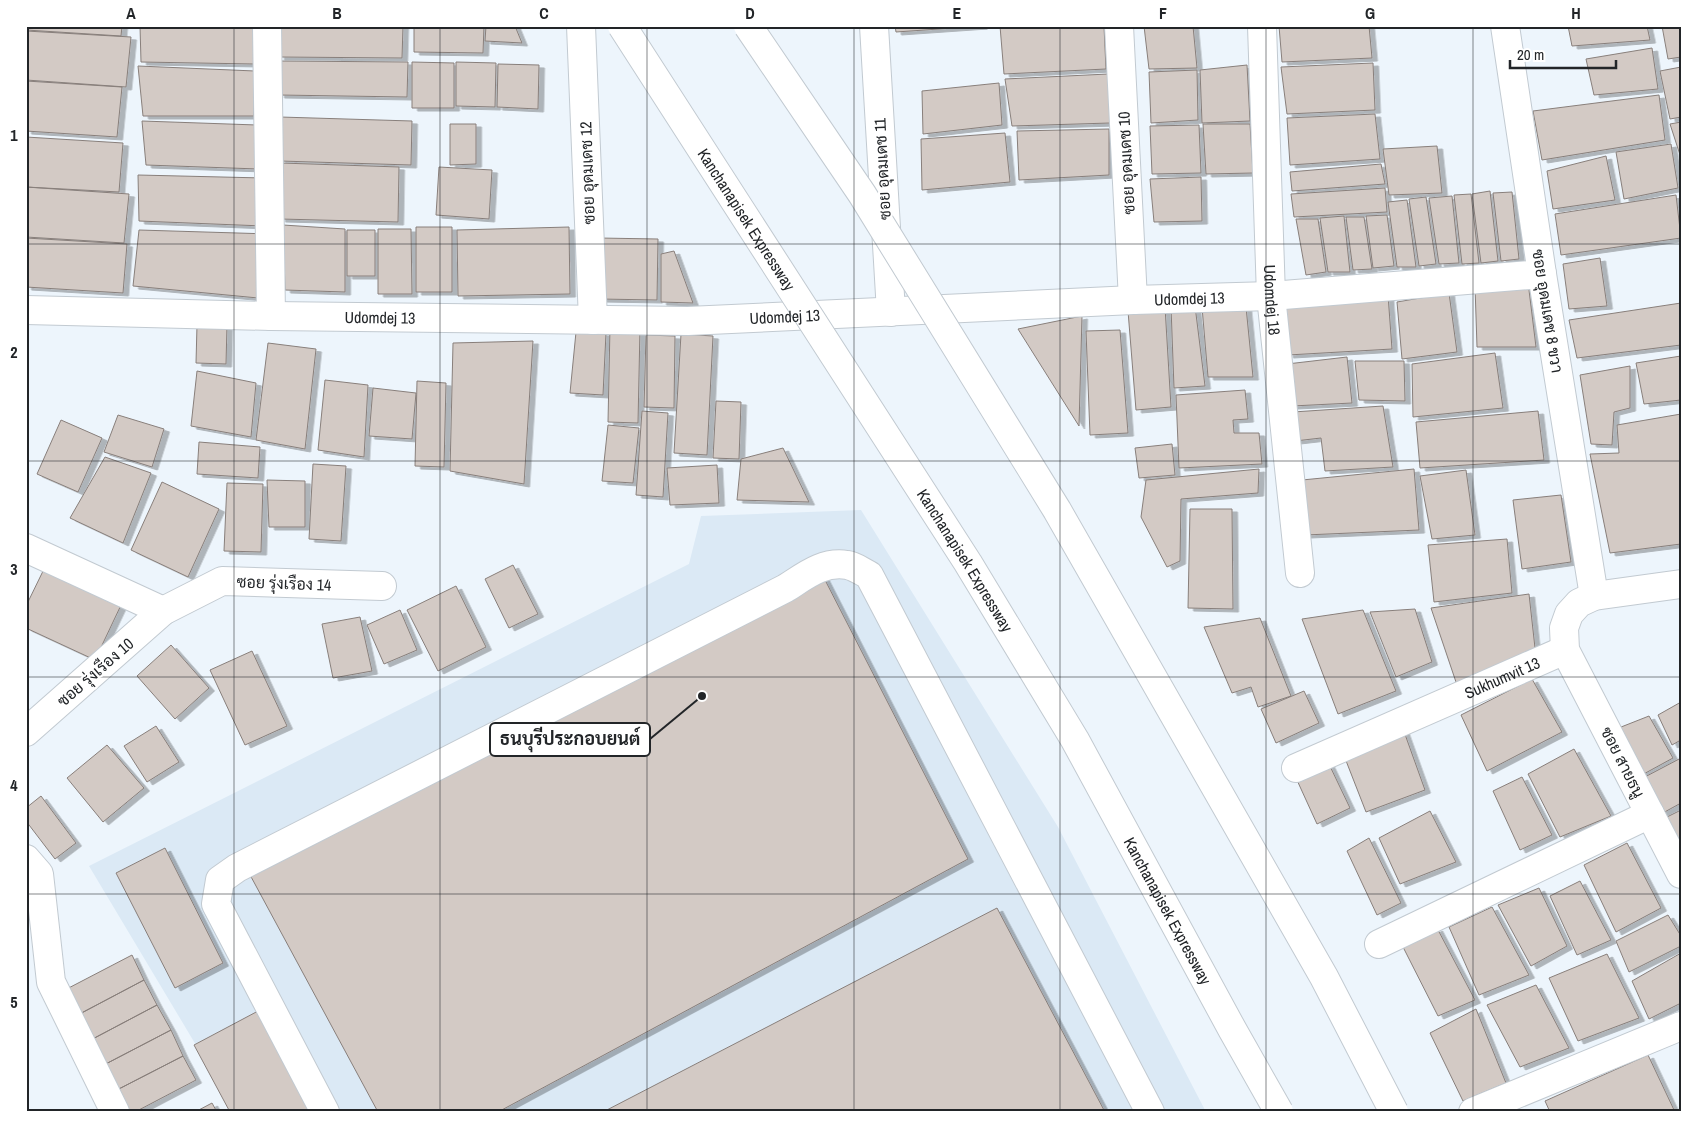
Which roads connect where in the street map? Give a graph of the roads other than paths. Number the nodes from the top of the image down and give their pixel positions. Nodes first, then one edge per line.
1 (266, 26) edge
2 (580, 26) edge
3 (622, 26) edge
4 (748, 26) edge
5 (874, 26) edge
6 (1119, 26) edge
7 (1262, 26) edge
8 (1505, 26) edge
9 (1542, 274) junction
10 (1271, 296) junction
11 (1133, 300) junction
12 (26, 310) edge
13 (891, 312) junction
14 (271, 316) junction
15 (593, 320) junction
16 (26, 548) edge
17 (1300, 572) dead end
18 (1681, 584) edge
19 (382, 586) dead end
20 (1594, 596) junction
21 (163, 612) junction
22 (1565, 650) junction
23 (26, 732) edge
24 (1296, 768) dead end
25 (1650, 814) junction
26 (26, 859) edge
27 (1681, 874) edge
28 (1378, 944) dead end
29 (1681, 1026) edge
30 (115, 1112) edge
31 (324, 1112) edge
32 (1150, 1112) edge
33 (1279, 1112) edge
34 (1394, 1112) edge
35 (1473, 1112) edge

1 - 14 main road
2 - 15 main road, ซอย อุดมเดช 12
3 - 33 main road, Kanchanapisek Expressway, bridge
4 - 34 main road, bridge
5 - 13 main road, ซอย อุดมเดช 11
6 - 11 main road, ซอย อุดมเดช 10
7 - 10 main road, Udomdej 18
8 - 9 main road, ซอย อุดมเดช 8 ขวา
9 - 10 main road, Udomdej 13
9 - 20 main road, ซอย อุดมเดช 8 ขวา
10 - 11 main road, Udomdej 13
10 - 17 main road, Udomdej 18
11 - 13 main road, Udomdej 13
12 - 14 main road, Udomdej 13
13 - 15 main road, Udomdej 13
14 - 15 main road, Udomdej 13
16 - 21 main road
18 - 20 main road
19 - 21 main road, ซอย รุ่งเรือง 14
20 - 22 main road
21 - 23 main road, ซอย รุ่งเรือง 10
22 - 24 main road, Sukhumvit 13
22 - 25 main road, ซอย สายธนู
25 - 27 main road, ซอย สายธนู
25 - 28 main road
26 - 30 main road
29 - 35 main road
31 - 32 main road

